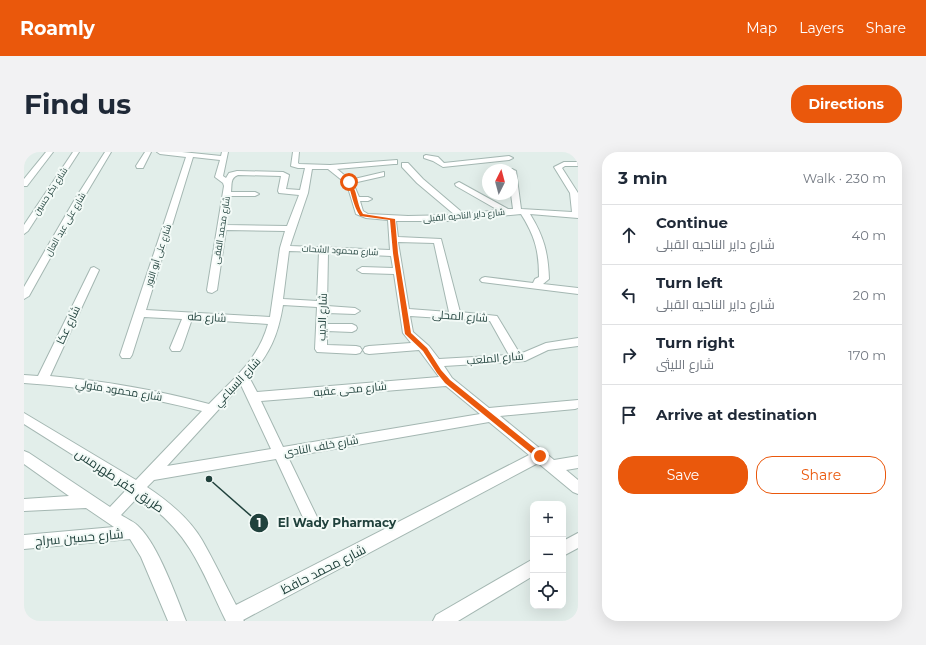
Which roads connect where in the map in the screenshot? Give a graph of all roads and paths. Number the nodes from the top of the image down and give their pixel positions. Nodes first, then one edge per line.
1 (50, 152) edge
2 (76, 152) edge
3 (108, 152) edge
4 (148, 152) edge
5 (160, 152) edge
6 (296, 152) edge
7 (504, 152) edge
8 (572, 152) edge
9 (187, 154) edge
10 (224, 155) edge
11 (578, 155) edge
12 (426, 156) dead end
13 (509, 158) junction
14 (394, 162) dead end
15 (510, 164) edge
16 (578, 164) edge
17 (405, 165) dead end
18 (140, 166) dead end
19 (309, 166) junction
20 (330, 167) junction
21 (381, 174) dead end
22 (227, 182) junction
23 (374, 183) dead end
24 (24, 184) edge
25 (350, 184) junction
26 (459, 184) dead end
27 (304, 193) junction
28 (227, 194) junction
29 (255, 194) dead end
30 (438, 196) junction
31 (424, 198) dead end
32 (356, 199) junction
33 (368, 199) dead end
34 (516, 200) edge
35 (506, 212) junction
36 (520, 212) junction
37 (463, 216) junction
38 (578, 216) edge
39 (392, 219) junction
40 (222, 227) junction
41 (290, 229) junction
42 (24, 231) edge
43 (394, 238) junction
44 (285, 248) junction
45 (324, 250) junction
46 (396, 253) junction
47 (94, 270) dead end
48 (362, 270) dead end
49 (398, 271) junction
50 (485, 280) dead end
51 (538, 286) junction
52 (212, 290) dead end
53 (578, 291) edge
54 (24, 296) edge
55 (277, 302) junction
56 (322, 307) junction
57 (356, 311) dead end
58 (404, 312) junction
59 (139, 313) junction
60 (451, 315) junction
61 (188, 316) junction
62 (275, 321) junction
63 (449, 326) dead end
64 (321, 327) junction
65 (352, 328) dead end
66 (578, 342) edge
67 (422, 346) junction
68 (176, 348) dead end
69 (356, 350) dead end
70 (369, 350) dead end
71 (126, 355) dead end
72 (517, 358) junction
73 (434, 363) junction
74 (243, 376) junction
75 (24, 379) edge
76 (42, 380) junction
77 (448, 381) junction
78 (253, 397) junction
79 (575, 404) dead end
80 (212, 409) junction
81 (489, 415) junction
82 (24, 418) edge
83 (280, 453) junction
84 (540, 456) junction
85 (24, 457) edge
86 (578, 462) edge
87 (552, 466) junction
88 (149, 475) junction
89 (137, 488) junction
90 (578, 488) edge
91 (90, 501) junction
92 (24, 506) edge
93 (111, 516) junction
94 (311, 519) dead end
95 (134, 532) junction
96 (578, 540) edge
97 (24, 542) edge
98 (566, 547) edge
99 (530, 569) edge
100 (234, 618) edge
101 (177, 621) edge
102 (442, 621) edge

1 - 24 street
2 - 42 street, شارع بكر حسين
3 - 54 street, شارع على عبد العال
4 - 18 street
5 - 9 street
6 - 19 street
7 - 13 street
8 - 11 street
9 - 10 street
9 - 59 street, شارع على أبو النور
10 - 22 street, شارع محمد الفقى
12 - 13 street
13 - 15 street
14 - 20 street
16 - 38 street
17 - 30 street
19 - 20 street
19 - 27 street, شارع السباعي
20 - 25 street, شارع داير الناحيه القبلى
21 - 25 street
22 - 27 street
22 - 28 street, شارع محمد الفقى
23 - 25 street
25 - 32 street, شارع داير الناحيه القبلى
26 - 35 street
27 - 41 street, شارع السباعي
28 - 29 street
28 - 40 street, شارع محمد الفقى
30 - 31 street
30 - 37 street
32 - 33 street
32 - 39 street, شارع داير الناحيه القبلى
34 - 36 street
35 - 36 street, شارع داير الناحيه القبلى
35 - 37 street, شارع داير الناحيه القبلى
36 - 38 street, شارع داير الناحيه القبلى
36 - 51 street
37 - 39 street, شارع داير الناحيه القبلى
39 - 43 street
40 - 41 street
40 - 52 street, شارع محمد الفقى
41 - 44 street, شارع السباعي
43 - 46 street
43 - 60 street
44 - 45 street, شارع محمود الشحات
44 - 55 street, شارع السباعي
45 - 46 street, شارع محمود الشحات
45 - 56 street, شارع الديب
46 - 49 street
47 - 76 street, شارع عكا
48 - 49 street
49 - 58 street
50 - 51 street
51 - 53 street
55 - 56 street
55 - 62 street, شارع السباعي
56 - 57 street
56 - 64 street, شارع الديب
58 - 60 street, شارع المحلى
58 - 67 street
59 - 61 street, شارع طه
59 - 71 street, شارع على أبو النور
60 - 63 street
60 - 72 street, شارع المحلى
61 - 62 street, شارع طه
61 - 68 street
62 - 74 street, شارع السباعي
64 - 65 street
64 - 69 street, شارع الديب
66 - 72 street, شارع الملعب
67 - 70 street
67 - 73 street
72 - 73 street, شارع الملعب
73 - 77 street
74 - 78 street
74 - 80 street, شارع السباعي
75 - 76 street, شارع محمود متولي
76 - 80 street, شارع محمود متولي
77 - 78 street, شارع محى عقبه
77 - 81 street
78 - 83 street
79 - 81 street, شارع خلف النادى
80 - 88 street, شارع السباعي
81 - 83 street, شارع خلف النادى
81 - 84 street
82 - 89 street, طريق كفر طهرمس
83 - 88 street, شارع خلف النادى
83 - 94 street
84 - 87 street
84 - 100 street, شارع محمد حافظ
85 - 91 street
86 - 87 street
87 - 90 street
88 - 89 street, شارع السباعي
89 - 93 street, شارع السباعي
89 - 100 street, طريق كفر طهرمس
91 - 92 street
91 - 93 street
93 - 95 street
95 - 97 street, شارع حسين سراج
95 - 101 street
96 - 98 street
99 - 102 street

